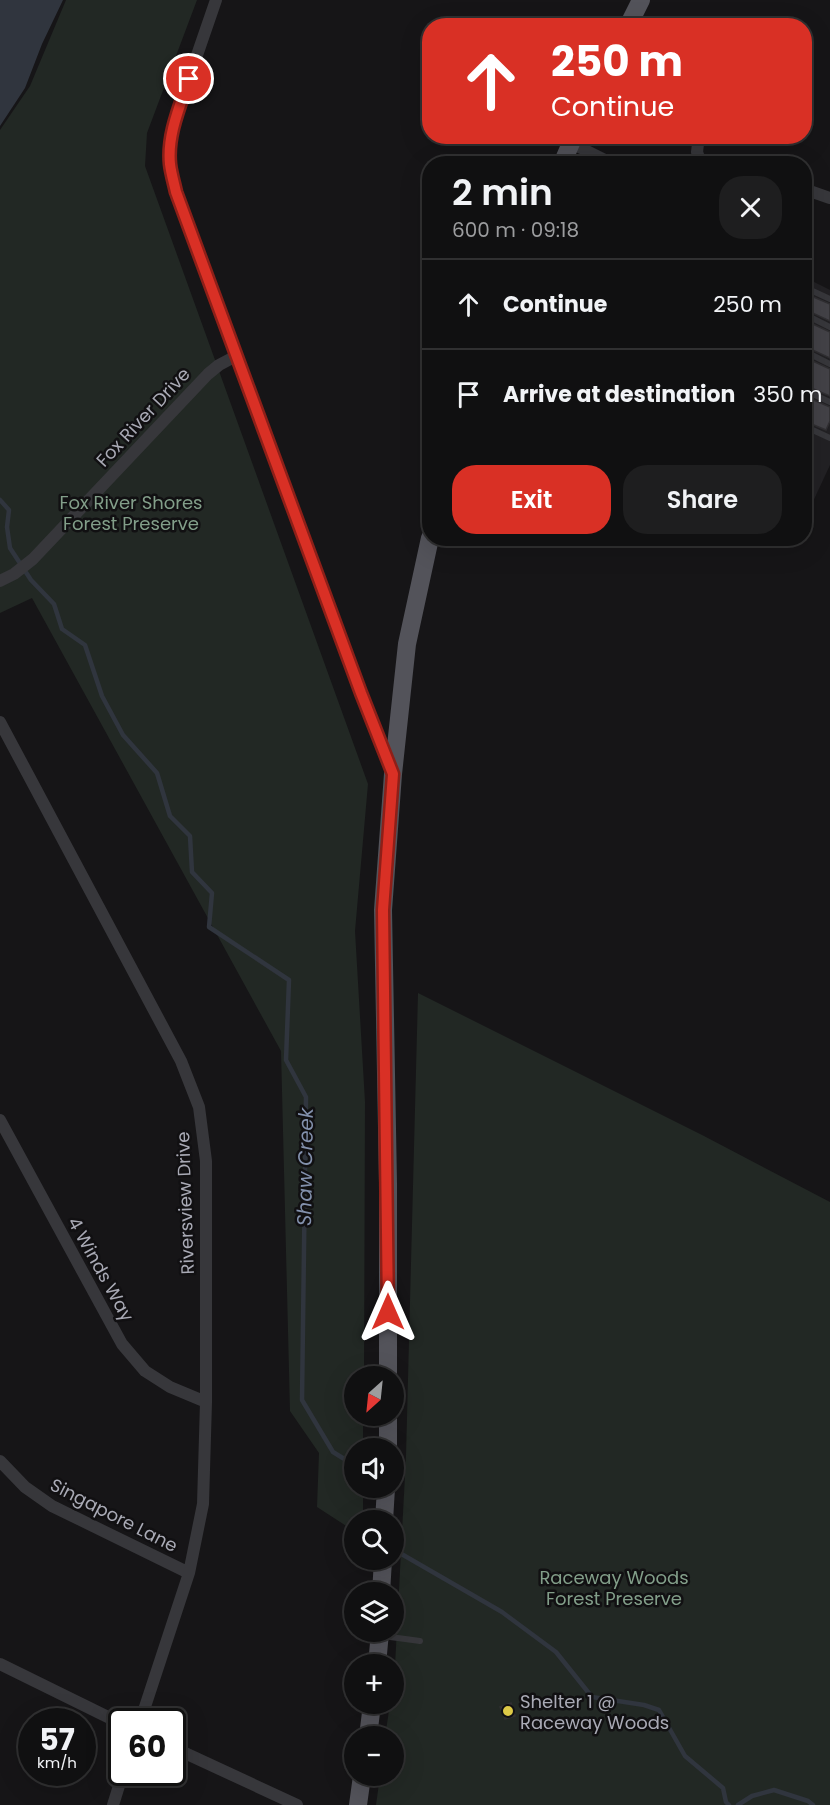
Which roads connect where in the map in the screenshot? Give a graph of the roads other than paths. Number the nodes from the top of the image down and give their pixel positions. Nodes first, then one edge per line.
1 (216, 0) edge
2 (641, 0) edge
3 (632, 18) edge
4 (579, 144) edge
5 (599, 156) edge
6 (812, 192) edge
7 (830, 198) edge
8 (812, 291) edge
9 (830, 299) edge
10 (812, 318) edge
11 (830, 327) edge
12 (812, 355) edge
13 (236, 356) junction
14 (830, 364) edge
15 (812, 394) edge
16 (830, 402) edge
17 (812, 430) edge
18 (830, 438) edge
19 (428, 546) edge
20 (0, 582) edge
21 (0, 722) edge
22 (393, 774) junction
23 (0, 1120) edge
24 (388, 1366) edge
25 (206, 1401) junction
26 (0, 1461) edge
27 (189, 1573) junction
28 (404, 1638) edge
29 (420, 1641) dead end
30 (0, 1664) edge
31 (145, 1708) edge
32 (108, 1717) edge
33 (186, 1753) edge
34 (119, 1786) edge
35 (361, 1786) edge
36 (113, 1805) edge
37 (297, 1805) edge
38 (358, 1805) edge

1 - 13 street
2 - 3 main road
4 - 5 street
6 - 7 street
8 - 9 lane
10 - 11 lane
12 - 14 lane
13 - 20 street, Fox River Drive
13 - 22 street
15 - 16 lane
17 - 18 lane
19 - 22 main road
21 - 25 street, Riversview Drive
22 - 24 main road
23 - 25 street, 4 Winds Way
25 - 27 street, Riversview Drive
26 - 27 street, Singapore Lane
27 - 31 street, Riversview Drive
28 - 29 lane
30 - 32 street
33 - 37 street
34 - 36 street
35 - 38 main road

